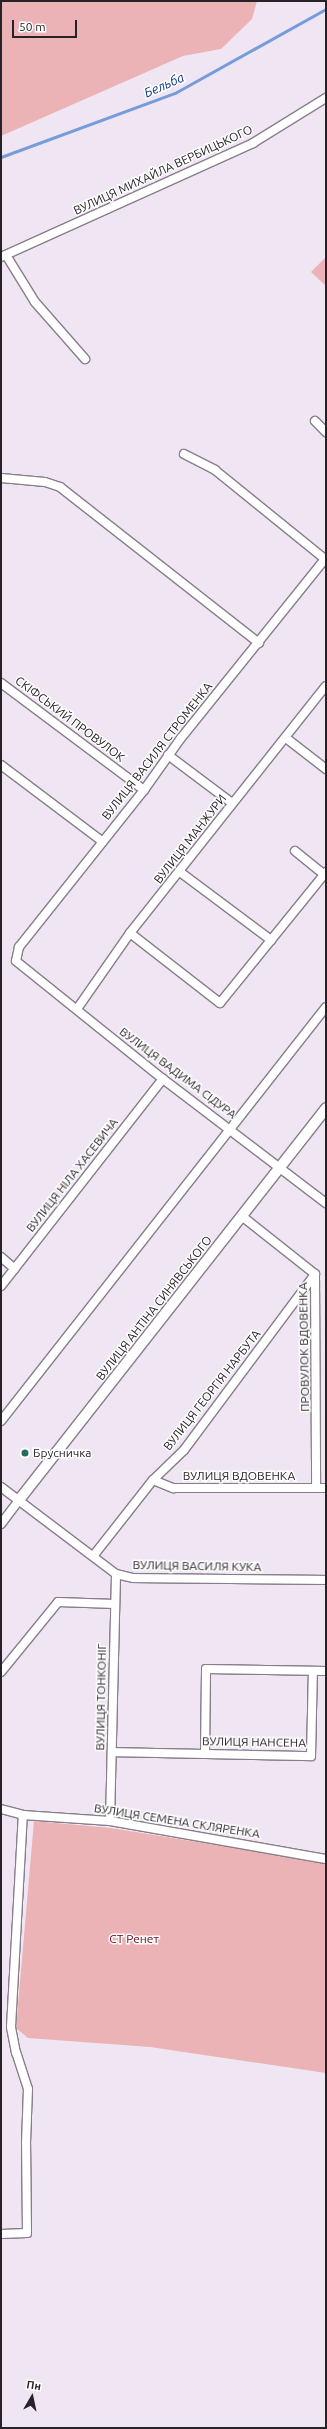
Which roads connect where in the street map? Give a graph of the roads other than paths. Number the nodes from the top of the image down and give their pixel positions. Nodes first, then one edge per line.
1 (326, 98) edge
2 (4, 256) edge
3 (85, 359) dead end
4 (315, 421) dead end
5 (326, 432) edge
6 (184, 454) dead end
7 (1, 478) edge
8 (326, 560) edge
9 (259, 642) junction
10 (1, 683) edge
11 (326, 686) edge
12 (286, 738) junction
13 (168, 755) junction
14 (1, 765) edge
15 (326, 769) edge
16 (144, 790) junction
17 (232, 803) junction
18 (102, 841) junction
19 (295, 851) dead end
20 (180, 872) junction
21 (325, 874) edge
22 (130, 933) junction
23 (271, 940) junction
24 (16, 961) joint
25 (326, 1006) edge
26 (77, 1009) junction
27 (163, 1079) junction
28 (326, 1108) edge
29 (230, 1128) junction
30 (279, 1168) junction
31 (326, 1203) edge
32 (243, 1217) junction
33 (1, 1257) edge
34 (15, 1268) junction
35 (315, 1274) junction
36 (1, 1286) edge
37 (1, 1421) edge
38 (153, 1480) junction
39 (1, 1487) edge
40 (316, 1488) junction
41 (326, 1488) edge
42 (19, 1500) junction
43 (1, 1524) edge
44 (94, 1556) junction
45 (116, 1574) junction
46 (326, 1580) edge
47 (115, 1604) junction
48 (313, 1671) junction
49 (326, 1671) edge
50 (1, 1672) edge
51 (112, 1752) junction
52 (206, 1754) junction
53 (1, 1809) edge
54 (23, 1815) junction
55 (110, 1820) junction
56 (326, 1859) edge
57 (1, 2234) edge

1 - 2 street, ВУЛИЦЯ МИХАЙЛА ВЕРБИЦЬКОГО
2 - 3 street, ВУЛИЦЯ МИХАЙЛА ВЕРБИЦЬКОГО
4 - 5 street
6 - 8 street
7 - 9 street
8 - 9 street, ВУЛИЦЯ ВАСИЛЯ СТРОМЕНКА
9 - 13 street, ВУЛИЦЯ ВАСИЛЯ СТРОМЕНКА
10 - 16 street, СКІФСЬКИЙ ПРОВУЛОК
11 - 12 street, ВУЛИЦЯ МАНЖУРИ
12 - 15 street
12 - 17 street, ВУЛИЦЯ МАНЖУРИ
13 - 16 street, ВУЛИЦЯ ВАСИЛЯ СТРОМЕНКА
13 - 17 street
14 - 18 street
16 - 18 street, ВУЛИЦЯ ВАСИЛЯ СТРОМЕНКА
17 - 20 street, ВУЛИЦЯ МАНЖУРИ
18 - 24 street, ВУЛИЦЯ ВАСИЛЯ СТРОМЕНКА
19 - 21 street
20 - 22 street, ВУЛИЦЯ МАНЖУРИ
20 - 23 street
21 - 23 street
22 - 23 street
22 - 26 street, ВУЛИЦЯ МАНЖУРИ
24 - 26 street, ВУЛИЦЯ ВАДИМА СІДУРА
25 - 29 street
26 - 27 street, ВУЛИЦЯ ВАДИМА СІДУРА
27 - 29 street, ВУЛИЦЯ ВАДИМА СІДУРА
27 - 34 street, ВУЛИЦЯ НІЛА ХАСЕВИЧА
28 - 30 street, ВУЛИЦЯ АНТІНА СИНЯВСЬКОГО
29 - 30 street, ВУЛИЦЯ ВАДИМА СІДУРА
29 - 37 street
30 - 31 street, ВУЛИЦЯ ВАДИМА СІДУРА
30 - 32 street, ВУЛИЦЯ АНТІНА СИНЯВСЬКОГО
32 - 35 street, ПРОВУЛОК ВДОВЕНКА
32 - 42 street, ВУЛИЦЯ АНТІНА СИНЯВСЬКОГО
33 - 34 street
34 - 36 street, ВУЛИЦЯ НІЛА ХАСЕВИЧА
35 - 38 street, ВУЛИЦЯ ГЕОРГІЯ НАРБУТА
35 - 40 street, ПРОВУЛОК ВДОВЕНКА
38 - 40 street, ВУЛИЦЯ ВДОВЕНКА
38 - 44 street, ВУЛИЦЯ ГЕОРГІЯ НАРБУТА
39 - 42 street, ВУЛИЦЯ ВАСИЛЯ КУКА
40 - 41 street, ВУЛИЦЯ ВДОВЕНКА
42 - 43 street, ВУЛИЦЯ АНТІНА СИНЯВСЬКОГО
42 - 44 street, ВУЛИЦЯ ВАСИЛЯ КУКА
44 - 45 street, ВУЛИЦЯ ВАСИЛЯ КУКА
45 - 46 street, ВУЛИЦЯ ВАСИЛЯ КУКА
45 - 47 street, ВУЛИЦЯ ТОНКОНІГ
47 - 50 street
47 - 51 street, ВУЛИЦЯ ТОНКОНІГ
48 - 49 street
48 - 52 street, ВУЛИЦЯ НАНСЕНА
48 - 52 street
51 - 52 street, ВУЛИЦЯ НАНСЕНА
51 - 55 street, ВУЛИЦЯ ТОНКОНІГ
53 - 54 street, ВУЛИЦЯ СЕМЕНА СКЛЯРЕНКА
54 - 55 street, ВУЛИЦЯ СЕМЕНА СКЛЯРЕНКА
54 - 57 street
55 - 56 street, ВУЛИЦЯ СЕМЕНА СКЛЯРЕНКА

